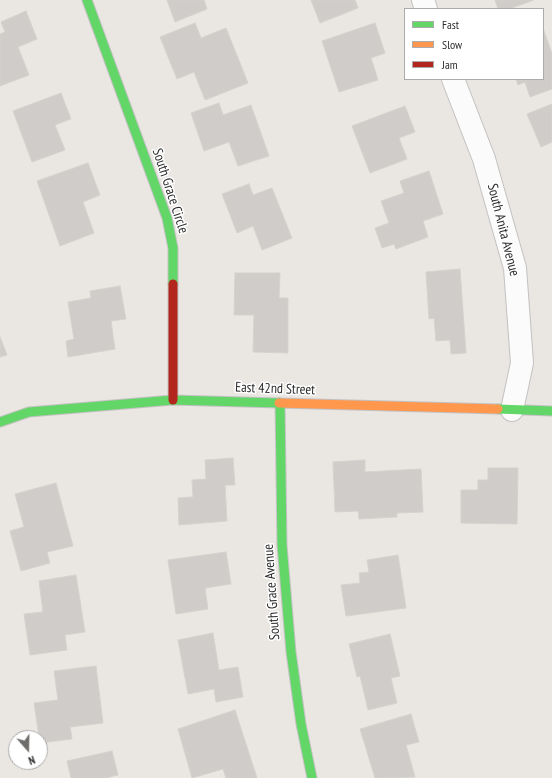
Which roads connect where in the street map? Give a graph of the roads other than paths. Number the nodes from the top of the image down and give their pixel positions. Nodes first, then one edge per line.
1 (87, 0) edge
2 (453, 80) edge
3 (173, 400) junction
4 (280, 403) junction
5 (512, 410) junction
6 (552, 410) edge
7 (0, 422) edge
8 (312, 778) edge

1 - 3 street, South Grace Circle
2 - 5 street, South Anita Avenue
3 - 4 street, East 42nd Street
3 - 7 street, East 42nd Street
4 - 5 street, East 42nd Street
4 - 8 street, South Grace Avenue
5 - 6 street, East 42nd Street

